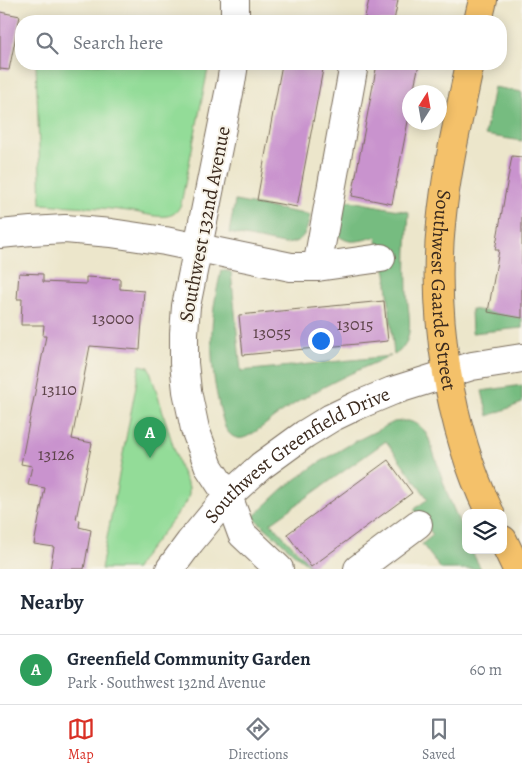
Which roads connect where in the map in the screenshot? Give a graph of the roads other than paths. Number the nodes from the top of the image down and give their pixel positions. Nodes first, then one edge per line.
1 (235, 0) edge
2 (482, 0) edge
3 (235, 15) edge
4 (479, 15) edge
5 (233, 70) edge
6 (353, 70) dead end
7 (469, 70) edge
8 (0, 234) edge
9 (198, 247) junction
10 (381, 258) dead end
11 (317, 267) junction
12 (522, 358) edge
13 (447, 374) junction
14 (228, 496) junction
15 (488, 509) edge
16 (418, 524) dead end
17 (507, 548) edge
18 (170, 569) edge
19 (279, 569) edge
20 (358, 569) edge
21 (517, 569) edge

1 - 3 street
2 - 4 main road
5 - 9 street, Southwest 132nd Avenue
6 - 11 street
7 - 13 main road, Southwest Gaarde Street
8 - 9 street
9 - 11 street
9 - 14 street, Southwest 132nd Avenue
10 - 11 street
12 - 13 street, Southwest Greenfield Drive
13 - 14 street, Southwest Greenfield Drive
13 - 15 main road, Southwest Gaarde Street
14 - 18 street, Southwest Greenfield Drive
14 - 19 street, Southwest 132nd Avenue
16 - 20 street
17 - 21 main road

